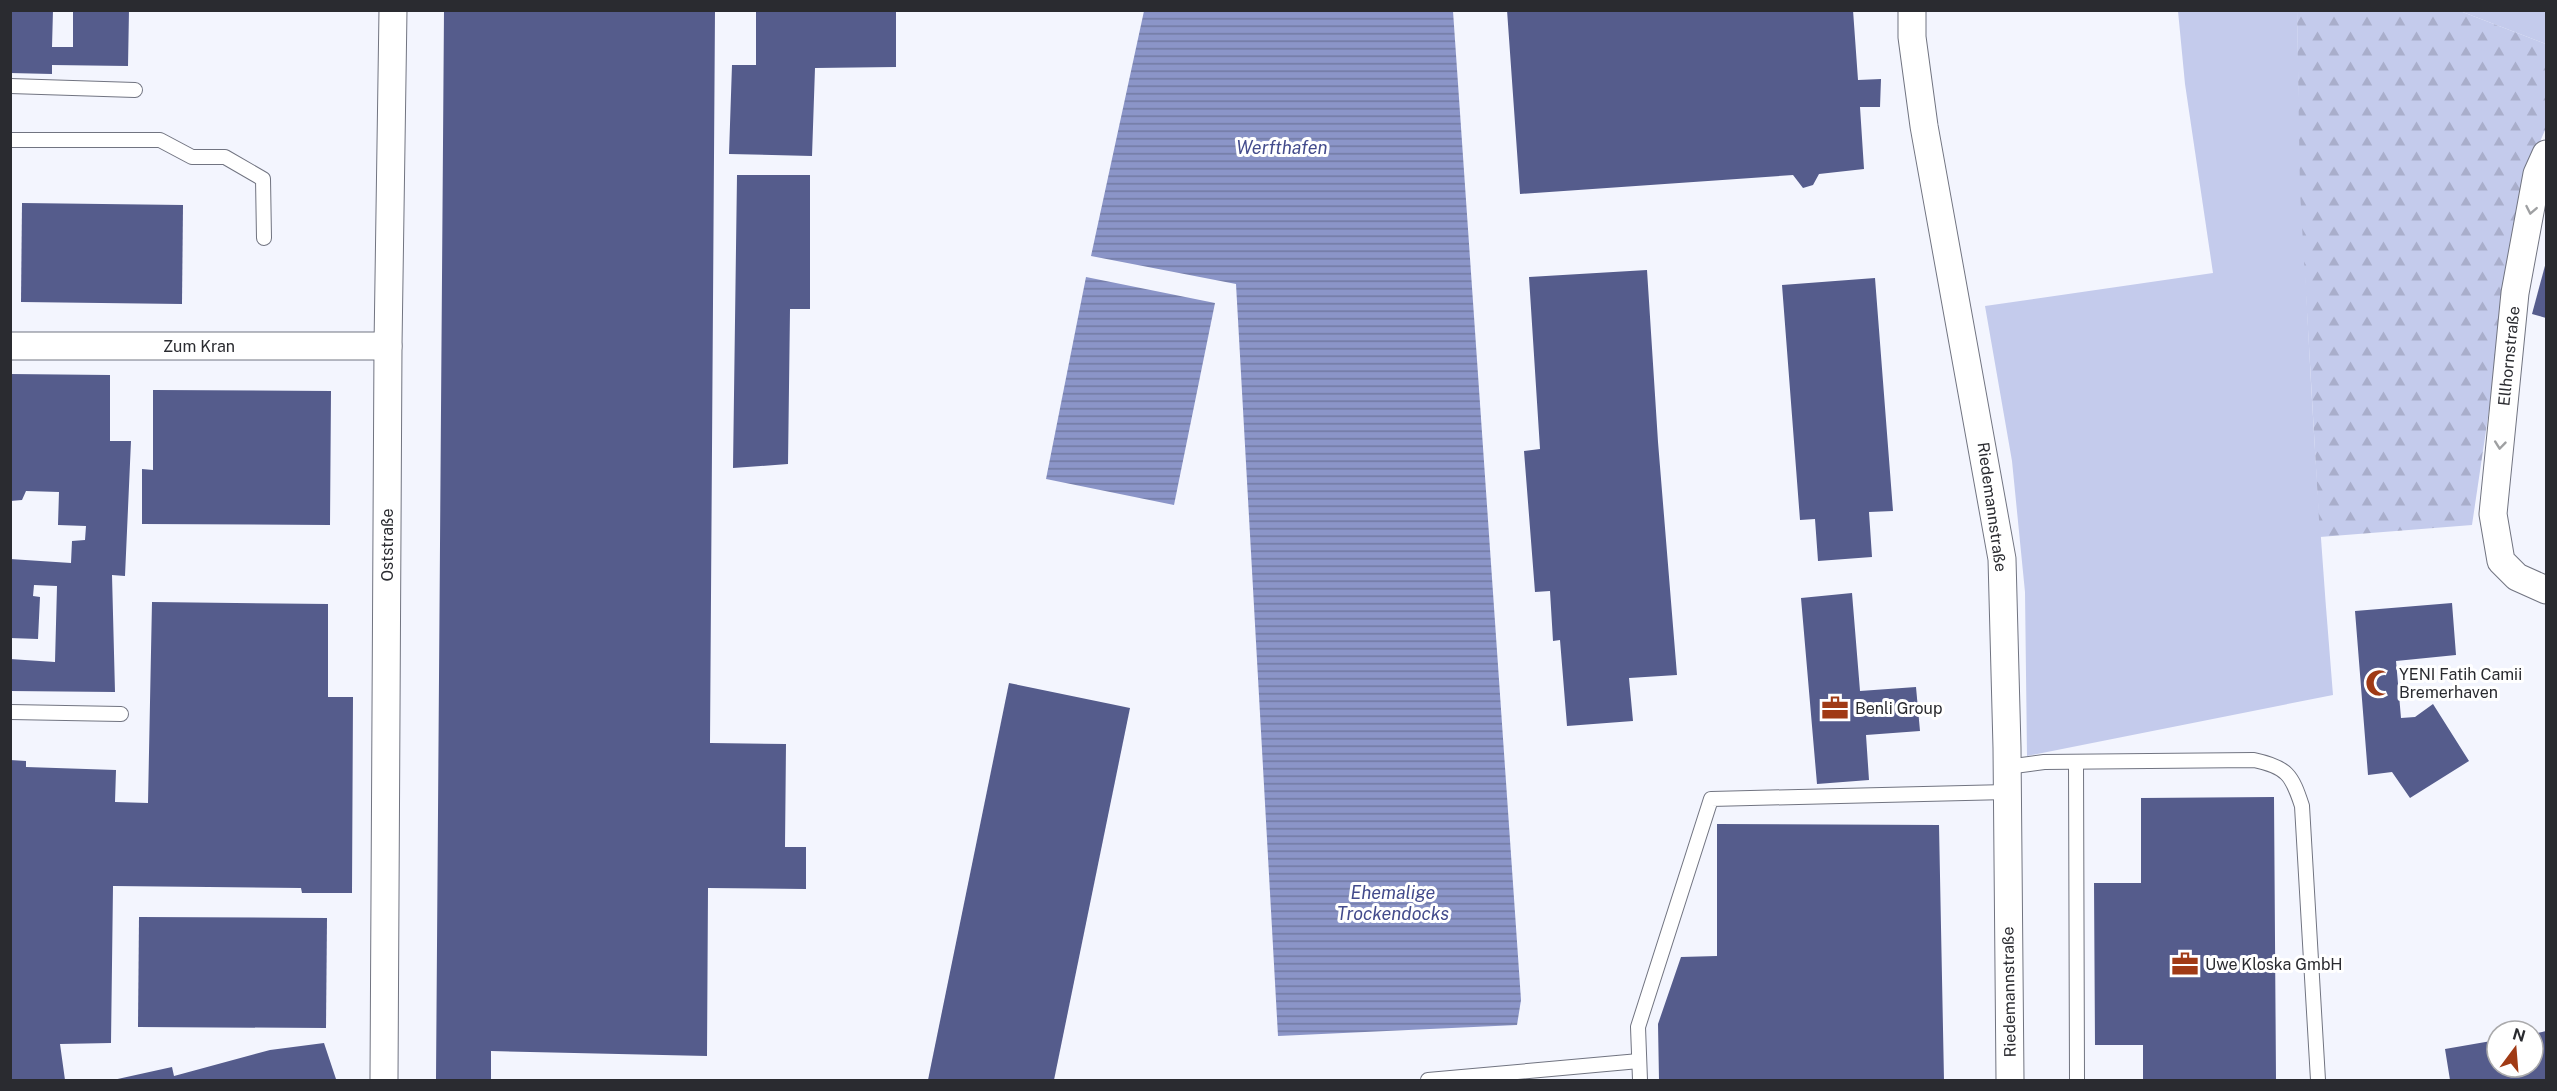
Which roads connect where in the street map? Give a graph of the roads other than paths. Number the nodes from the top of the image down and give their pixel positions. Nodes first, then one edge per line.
1 (393, 10) edge
2 (1912, 10) edge
3 (10, 86) edge
4 (135, 90) dead end
5 (10, 140) edge
6 (2547, 154) edge
7 (264, 238) dead end
8 (10, 346) edge
9 (388, 346) junction
10 (2547, 590) edge
11 (10, 712) edge
12 (121, 714) dead end
13 (2076, 762) junction
14 (2007, 779) junction
15 (1639, 1061) junction
16 (384, 1080) edge
17 (1428, 1080) edge
18 (1640, 1080) edge
19 (2010, 1080) edge
20 (2077, 1080) edge
21 (2318, 1080) edge

1 - 9 street, Oststraße
2 - 14 street, Riedemannstraße
3 - 4 lane
5 - 7 lane
6 -> 10 street, Ellhornstraße
8 - 9 street, Zum Kran
9 - 16 street, Oststraße
11 - 12 lane
13 - 14 lane
13 - 20 lane
13 - 21 lane
14 - 15 lane
14 - 19 street, Riedemannstraße
15 - 17 lane
15 - 18 lane

